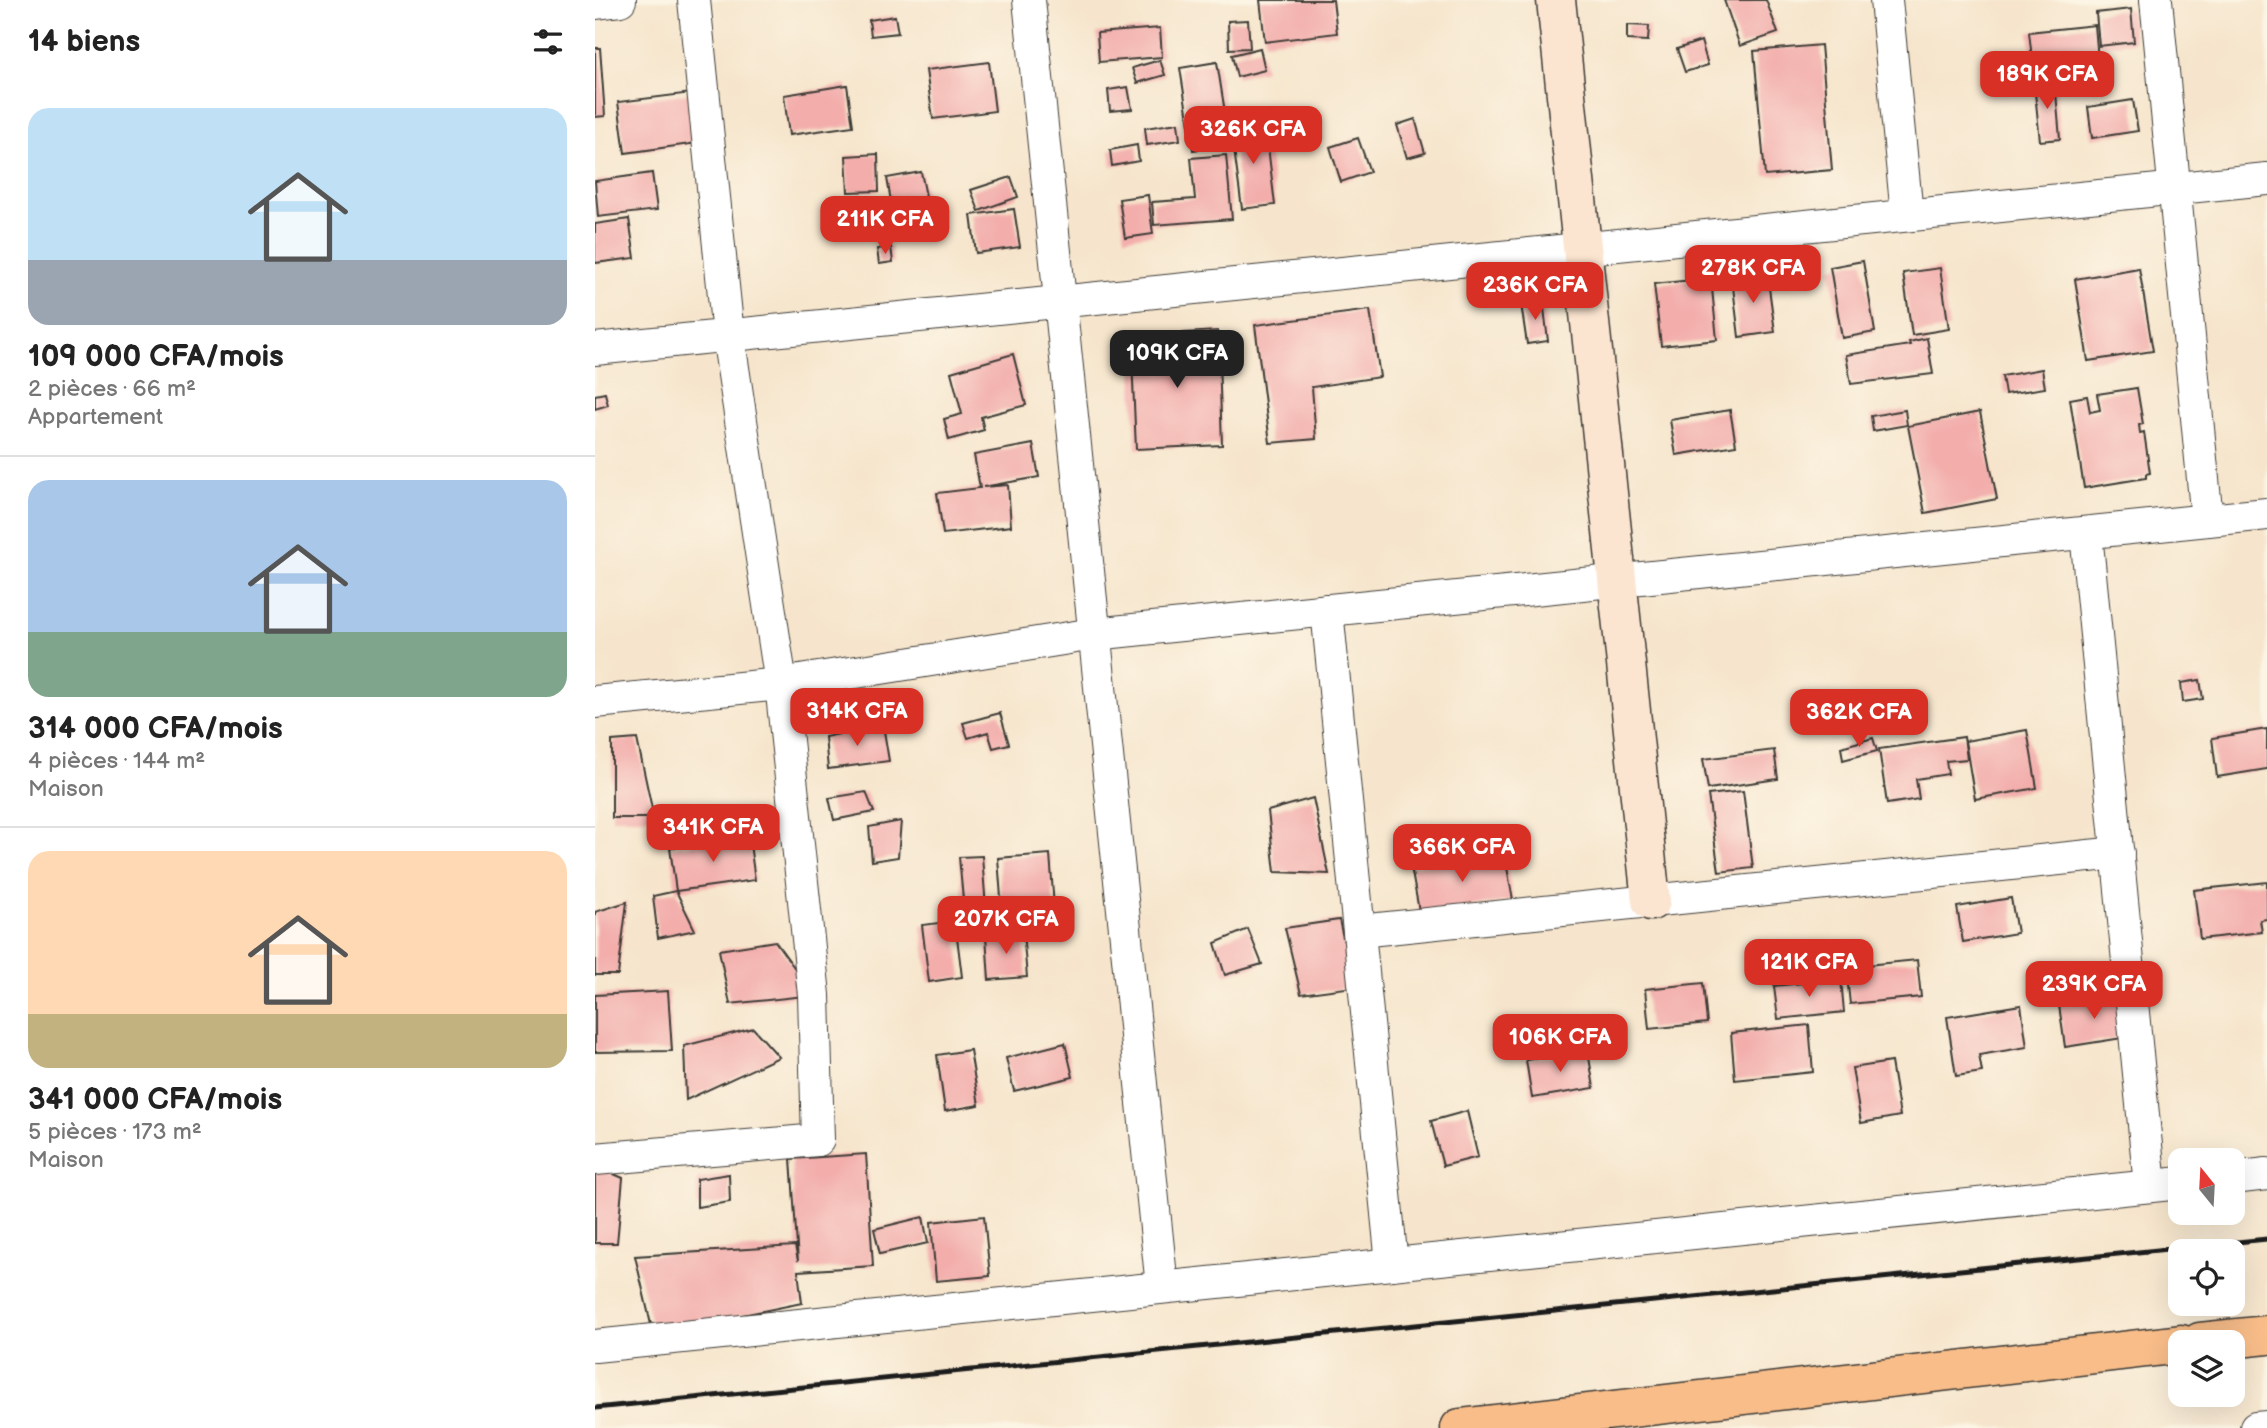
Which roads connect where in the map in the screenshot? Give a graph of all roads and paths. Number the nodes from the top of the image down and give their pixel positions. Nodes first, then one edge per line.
1 (620, 0) edge
2 (694, 0) edge
3 (1029, 0) edge
4 (1556, 0) edge
5 (1886, 0) edge
6 (2156, 0) edge
7 (595, 2) edge
8 (2267, 179) edge
9 (2174, 188) junction
10 (1907, 215) junction
11 (1582, 249) junction
12 (1060, 302) junction
13 (728, 335) junction
14 (595, 349) edge
15 (2267, 514) edge
16 (2207, 520) junction
17 (2086, 533) junction
18 (1616, 580) junction
19 (1327, 610) junction
20 (1094, 634) junction
21 (781, 684) junction
22 (595, 702) edge
23 (2118, 853) junction
24 (1651, 901) junction
25 (1359, 931) junction
26 (595, 1159) edge
27 (2267, 1174) edge
28 (2245, 1177) edge
29 (2165, 1185) edge
30 (1392, 1264) junction
31 (1162, 1287) junction
32 (2267, 1335) edge
33 (2245, 1337) edge
34 (595, 1346) edge
35 (2168, 1346) edge
36 (2267, 1427) edge
37 (1460, 1428) edge
38 (2256, 1428) edge

1 - 7 street
2 - 13 street
3 - 12 street
4 - 11 street
5 - 10 street
6 - 9 street
8 - 9 street
9 - 10 street
9 - 16 street
10 - 11 street
11 - 12 street
11 - 18 street
12 - 13 street
12 - 20 street
13 - 14 street
13 - 21 street
15 - 16 street
16 - 17 street
17 - 18 street
17 - 23 street
18 - 19 street
18 - 24 street
19 - 20 street
19 - 25 street
20 - 21 street
20 - 31 street
21 - 22 street
21 - 26 street
23 - 24 street
23 - 29 street
24 - 25 street
25 - 30 street
27 - 28 street
29 - 30 street
30 - 31 street
31 - 34 street
32 - 33 main road
35 - 37 main road
36 - 38 street

